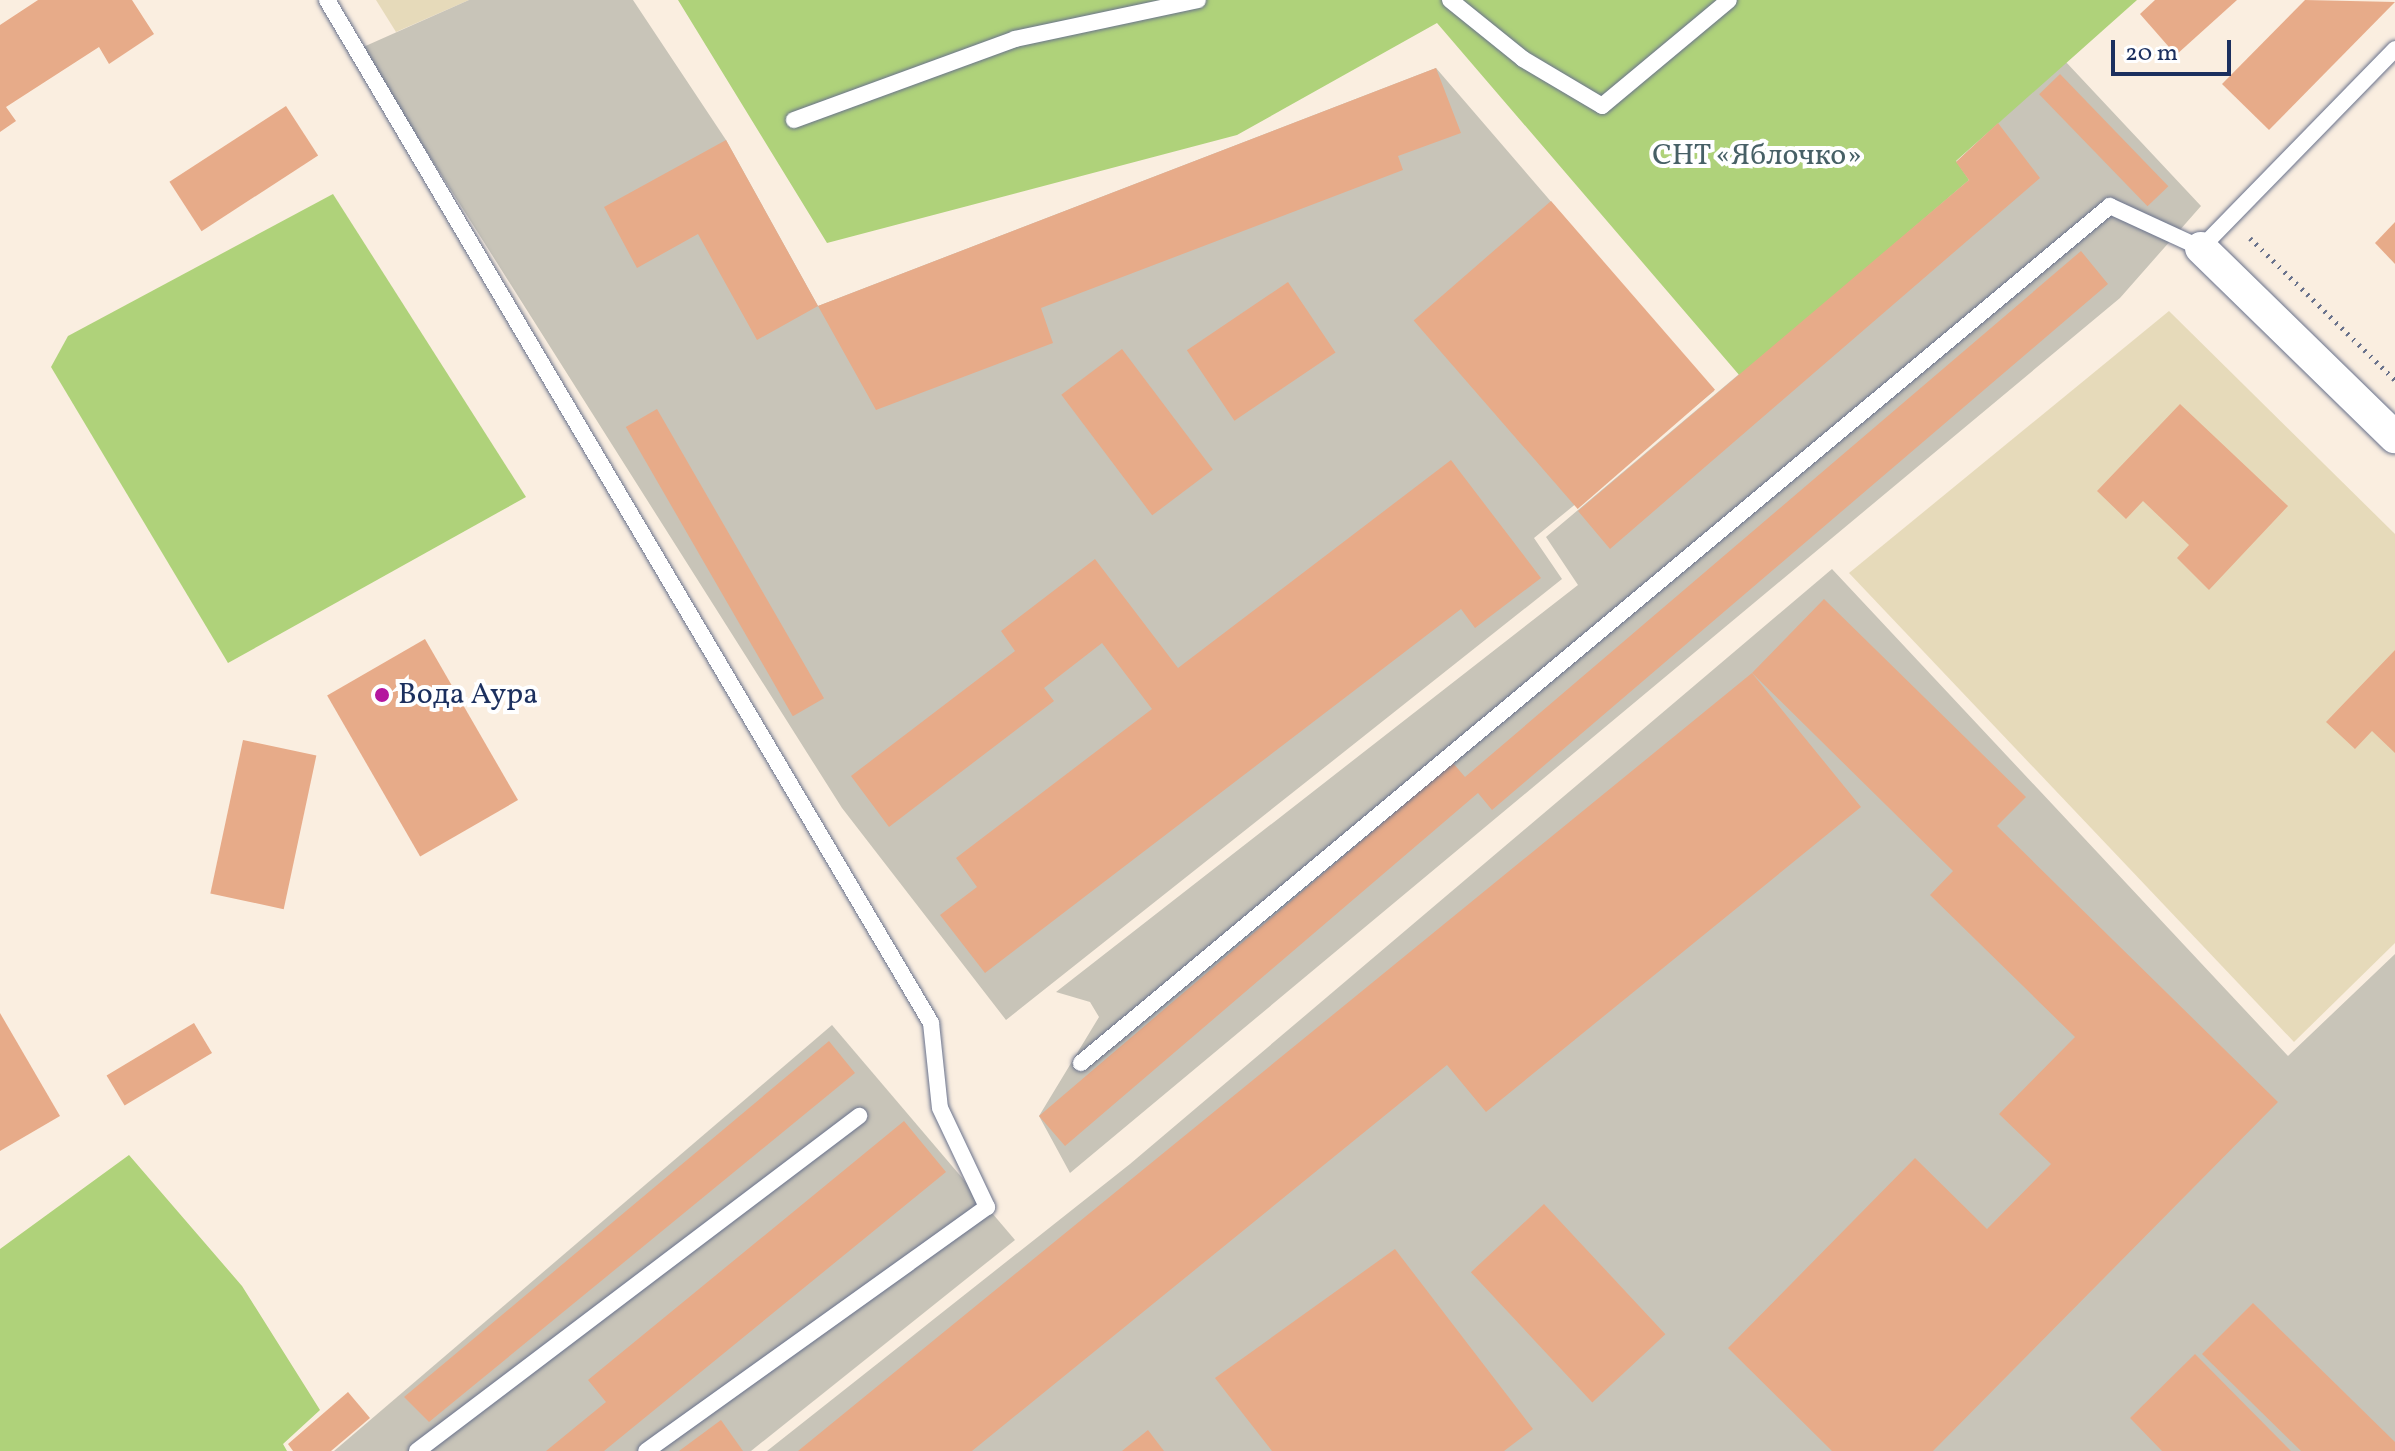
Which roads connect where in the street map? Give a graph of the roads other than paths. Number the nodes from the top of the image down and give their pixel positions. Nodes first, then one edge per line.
1 (327, 0) edge
2 (1198, 0) edge
3 (1450, 0) edge
4 (1729, 0) edge
5 (2395, 49) edge
6 (794, 120) dead end
7 (2201, 248) junction
8 (2395, 437) edge
9 (1081, 1063) dead end
10 (859, 1116) dead end
11 (417, 1451) edge
12 (646, 1451) edge

1 - 12 lane
2 - 6 lane
3 - 4 lane
5 - 7 lane
7 - 8 street
7 - 9 lane
10 - 11 lane

